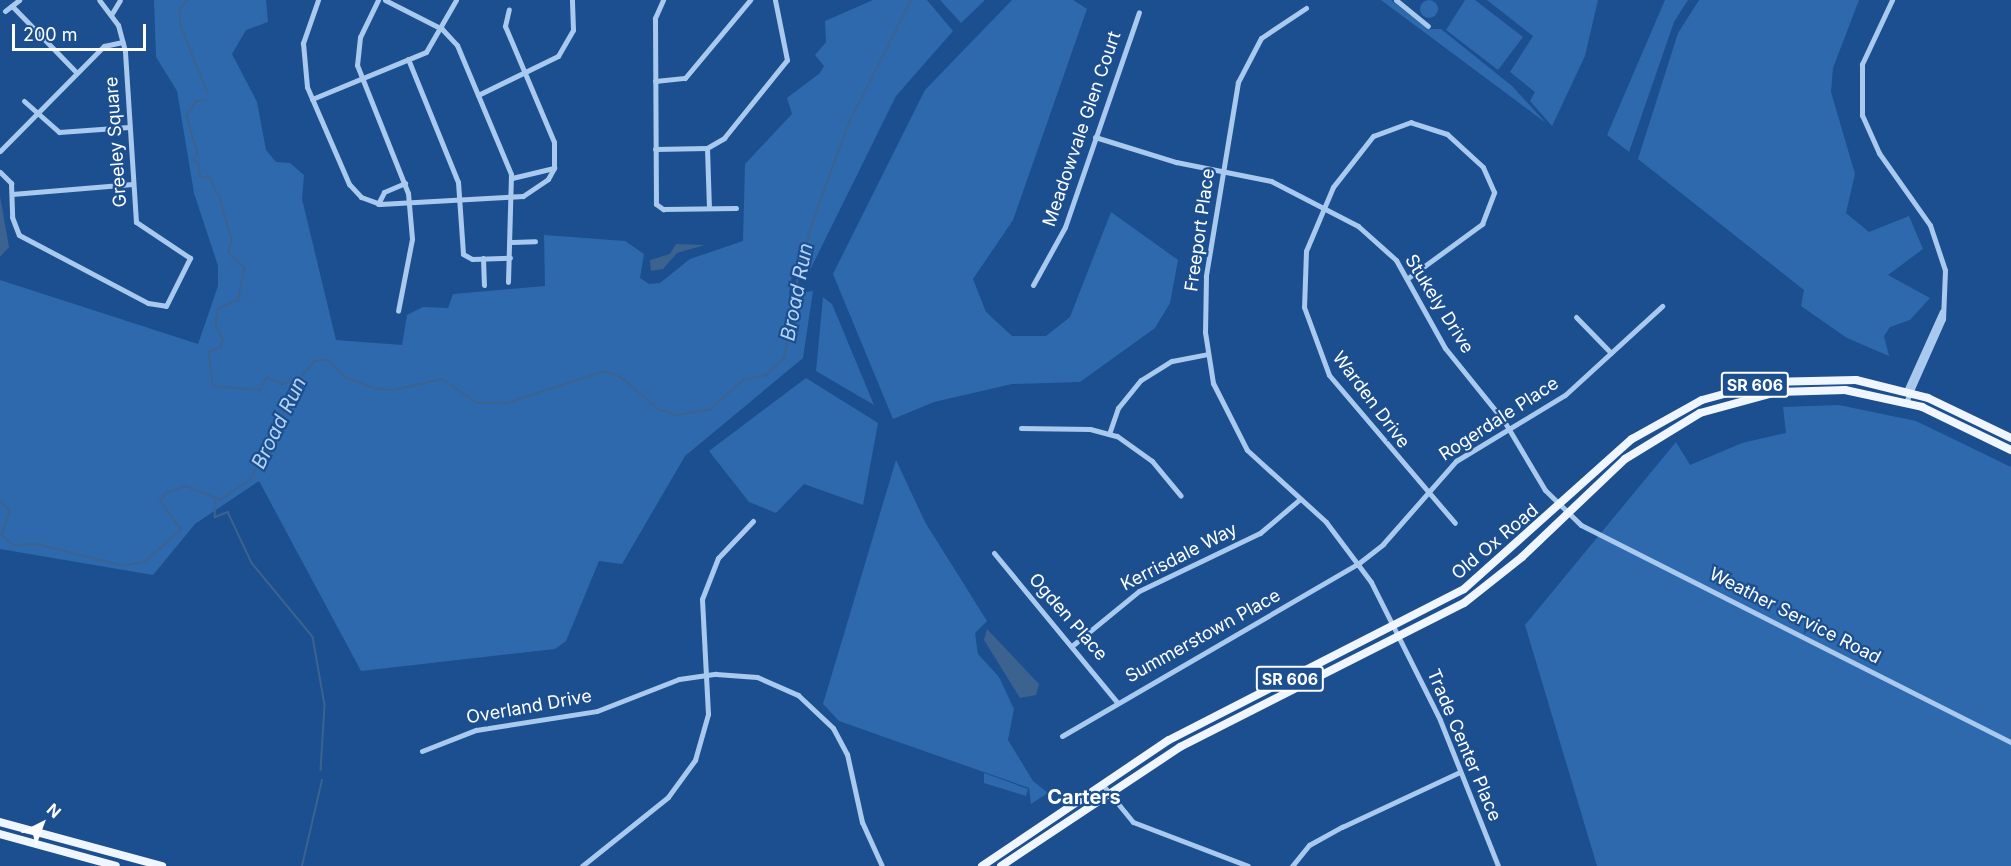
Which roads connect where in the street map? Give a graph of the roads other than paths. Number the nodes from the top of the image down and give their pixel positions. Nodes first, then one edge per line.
1 (19, 0) edge
2 (99, 0) edge
3 (120, 0) edge
4 (318, 0) edge
5 (378, 0) edge
6 (385, 0) edge
7 (456, 0) edge
8 (572, 0) edge
9 (663, 0) edge
10 (750, 0) edge
11 (775, 0) edge
12 (1396, 0) edge
13 (1892, 0) edge
14 (12, 6) junction
15 (1306, 8) dead end
16 (509, 9) dead end
17 (5, 11) dead end
18 (1139, 12) dead end
19 (111, 15) junction
20 (1428, 26) dead end
21 (442, 29) junction
22 (123, 42) junction
23 (408, 59) junction
24 (77, 73) junction
25 (525, 75) junction
26 (360, 79) junction
27 (655, 81) junction
28 (478, 95) junction
29 (312, 99) junction
30 (24, 101) dead end
31 (36, 113) junction
32 (129, 127) junction
33 (1095, 137) junction
34 (707, 148) junction
35 (655, 149) junction
36 (0, 151) edge
37 (554, 168) junction
38 (1222, 171) junction
39 (0, 172) edge
40 (512, 178) junction
41 (405, 183) junction
42 (132, 184) junction
43 (12, 194) junction
44 (513, 197) junction
45 (460, 201) junction
46 (410, 203) junction
47 (378, 204) junction
48 (1323, 207) junction
49 (709, 208) junction
50 (736, 208) dead end
51 (535, 241) dead end
52 (512, 242) junction
53 (483, 258) junction
54 (510, 258) junction
55 (1408, 278) junction
56 (508, 282) dead end
57 (484, 285) dead end
58 (1033, 285) dead end
59 (1662, 306) dead end
60 (398, 311) dead end
61 (1576, 317) dead end
62 (1611, 353) junction
63 (1207, 354) junction
64 (1909, 392) junction
65 (1906, 402) junction
66 (1021, 428) dead end
67 (1509, 430) junction
68 (1109, 434) junction
69 (2011, 438) edge
70 (2011, 450) edge
71 (1427, 489) junction
72 (1181, 496) dead end
73 (1300, 499) junction
74 (1560, 506) junction
75 (1567, 513) junction
76 (753, 521) dead end
77 (1455, 522) dead end
78 (994, 553) dead end
79 (1359, 563) junction
80 (1393, 626) junction
81 (1398, 638) junction
82 (1073, 645) junction
83 (706, 675) junction
84 (1117, 702) junction
85 (1062, 736) dead end
86 (2011, 742) edge
87 (422, 751) dead end
88 (1460, 772) junction
89 (1101, 782) junction
90 (1108, 791) junction
91 (0, 822) edge
92 (0, 834) edge
93 (116, 866) edge
94 (162, 866) edge
95 (582, 866) edge
96 (882, 866) edge
97 (982, 866) edge
98 (1001, 866) edge
99 (1248, 866) edge
100 (1292, 866) edge
101 (1498, 866) edge

1 - 14 street
2 - 19 street, Greeley Square
3 - 19 street
4 - 29 street
5 - 26 street
6 - 21 street
7 - 21 street
8 - 25 street
9 - 27 street
10 - 27 street
11 - 34 street
12 - 20 street
13 - 64 street
14 - 17 street
14 - 24 street
15 - 38 street, Freeport Place
16 - 25 street
18 - 33 street, Meadowvale Glen Court
19 - 22 street, Greeley Square
21 - 23 street
21 - 28 street
22 - 24 street
22 - 32 street, Greeley Square
23 - 26 street
23 - 45 street
24 - 31 street
25 - 28 street
25 - 37 street
26 - 29 street
26 - 41 street
27 - 35 street
28 - 40 street
29 - 47 street
30 - 31 street
31 - 32 street
31 - 36 street
32 - 42 street, Greeley Square
33 - 38 street, Stukely Drive
33 - 58 street, Meadowvale Glen Court
34 - 35 street
34 - 49 street
35 - 49 street
37 - 40 street
37 - 44 street
38 - 48 street, Stukely Drive
38 - 63 street, Freeport Place
39 - 43 street, Greeley Square
40 - 44 street
41 - 46 street
41 - 47 street
42 - 43 street
42 - 43 street, Greeley Square
44 - 45 street
44 - 52 street
45 - 46 street
45 - 53 street
46 - 47 street
46 - 60 street
48 - 55 street, Stukely Drive
48 - 55 street
48 - 71 street, Warden Drive
49 - 50 street
51 - 52 street
52 - 54 street
53 - 54 street
53 - 57 street
54 - 56 street
55 - 67 street, Stukely Drive
59 - 62 street, Rogerdale Place
61 - 62 street
62 - 67 street, Rogerdale Place
63 - 68 street
63 - 73 street, Freeport Place
64 - 65 street
64 - 69 main road, Old Ox Road / SR 606
64 - 74 main road, Old Ox Road / SR 606
65 - 70 main road, Old Ox Road / SR 606
65 - 75 main road, Old Ox Road / SR 606
66 - 68 street
67 - 71 street, Rogerdale Place
67 - 74 street, Stukely Drive
68 - 72 street
71 - 77 street, Warden Drive
71 - 79 street, Rogerdale Place
73 - 79 street, Freeport Place
73 - 82 street, Kerrisdale Way
74 - 75 street, Stukely Drive
74 - 80 main road, Old Ox Road / SR 606
75 - 81 main road, Old Ox Road / SR 606
75 - 86 street, Weather Service Road
76 - 83 street
78 - 82 street, Ogden Place
79 - 80 street, Freeport Place
79 - 84 street, Summerstown Place
80 - 81 street, Freeport Place
80 - 89 main road, Old Ox Road / SR 606
81 - 88 street, Trade Center Place
81 - 90 main road, Old Ox Road / SR 606
82 - 84 street, Ogden Place
83 - 87 street, Overland Drive
83 - 95 street
83 - 96 street, Overland Drive
84 - 85 street, Summerstown Place
88 - 100 street
88 - 101 street, Trade Center Place
89 - 90 street
89 - 97 main road, Old Ox Road / SR 606
90 - 98 main road, Old Ox Road / SR 606
90 - 99 street
91 - 94 main road
92 - 93 main road

